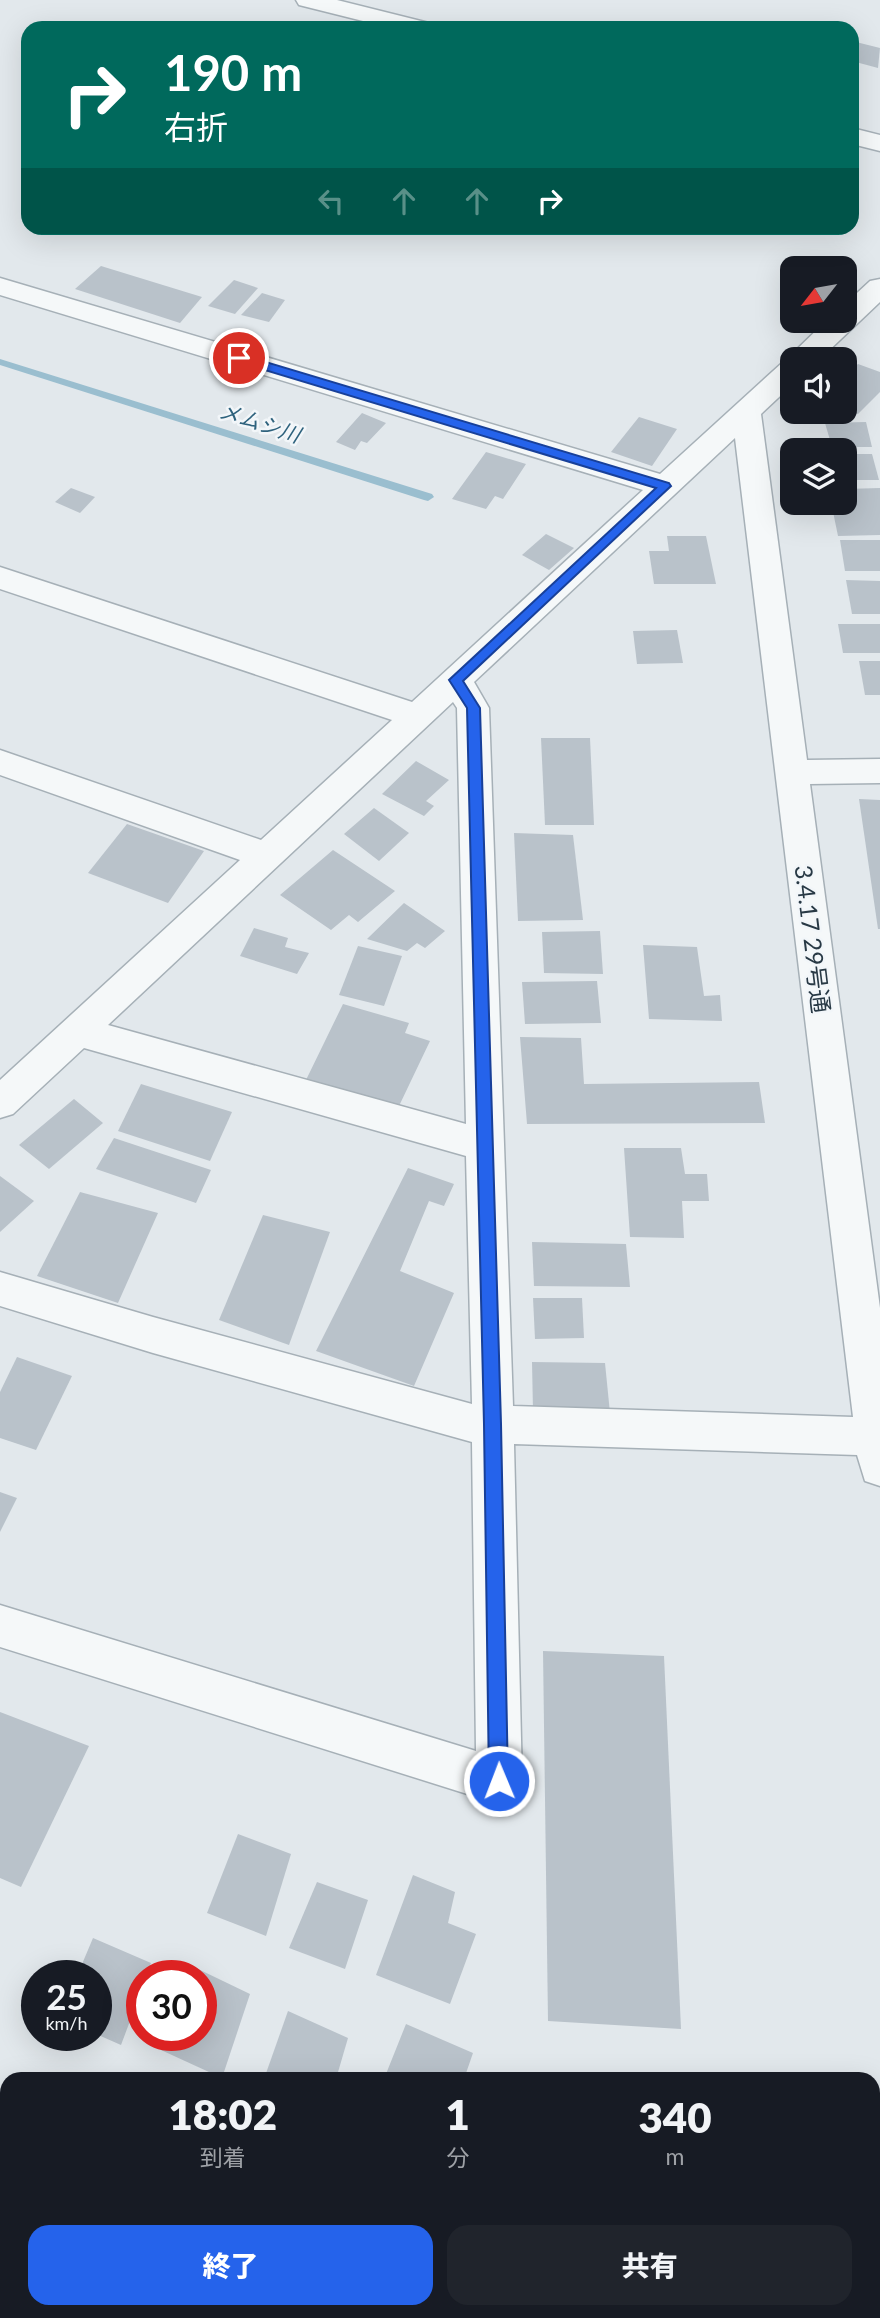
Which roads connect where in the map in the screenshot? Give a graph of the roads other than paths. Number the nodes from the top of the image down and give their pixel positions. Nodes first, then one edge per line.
1 (308, 0) edge
2 (392, 21) edge
3 (859, 138) edge
4 (880, 143) edge
5 (0, 286) edge
6 (880, 287) edge
7 (858, 308) edge
8 (831, 333) edge
9 (816, 347) edge
10 (780, 380) edge
11 (746, 411) junction
12 (665, 486) junction
13 (0, 578) edge
14 (456, 680) junction
15 (417, 716) junction
16 (0, 762) edge
17 (880, 771) edge
18 (792, 772) junction
19 (267, 856) junction
20 (77, 1031) junction
21 (0, 1103) edge
22 (485, 1145) junction
23 (0, 1289) edge
24 (493, 1424) junction
25 (879, 1447) edge
26 (0, 1626) edge

1 - 2 street
3 - 4 street
5 - 12 street
6 - 7 street
8 - 9 street
10 - 11 street
11 - 12 street
11 - 18 street, 3.4.17 29号通
12 - 14 street
13 - 15 street
14 - 15 street
14 - 22 street
15 - 19 street
16 - 19 street
17 - 18 street
18 - 25 street, 3.4.17 29号通
19 - 20 street
20 - 21 street
20 - 22 street
22 - 24 street
23 - 24 street
24 - 25 street
24 - 26 street

